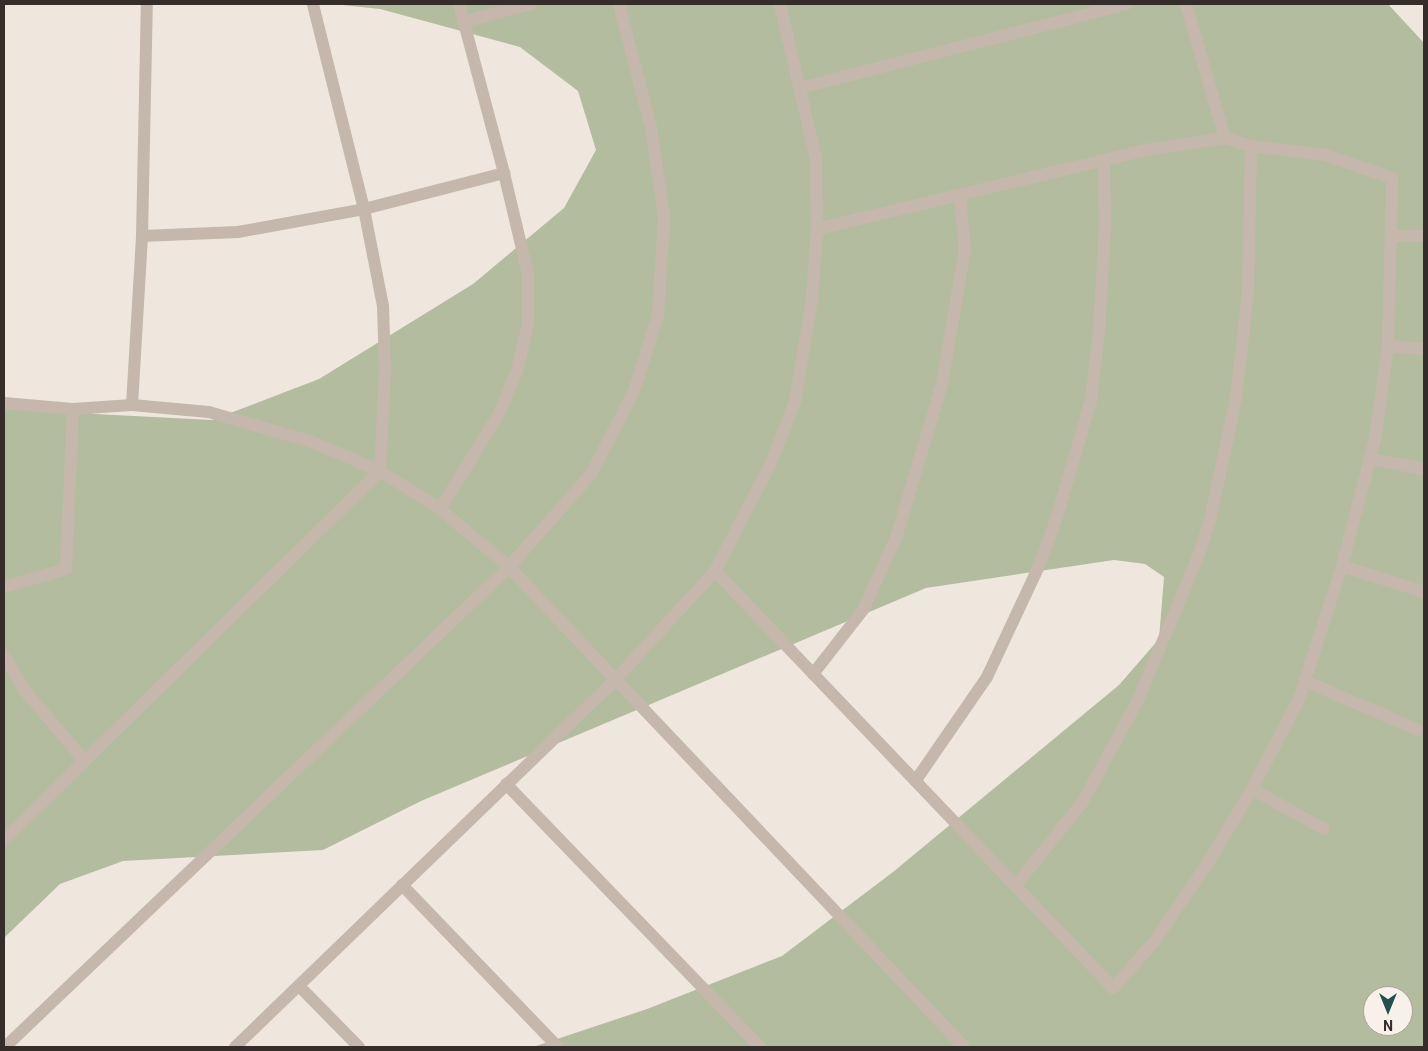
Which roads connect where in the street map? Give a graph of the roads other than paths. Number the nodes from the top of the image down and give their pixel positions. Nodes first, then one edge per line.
1 (147, 4) edge
2 (313, 4) edge
3 (458, 4) edge
4 (531, 4) edge
5 (619, 4) edge
6 (780, 4) edge
7 (1126, 4) edge
8 (1186, 4) edge
9 (463, 22) junction
10 (800, 88) junction
11 (1225, 138) junction
12 (1251, 146) junction
13 (1104, 162) junction
14 (504, 173) junction
15 (960, 196) junction
16 (364, 209) junction
17 (817, 229) junction
18 (142, 236) junction
19 (1391, 236) junction
20 (1424, 236) edge
21 (1388, 346) junction
22 (1424, 349) edge
23 (4, 402) edge
24 (132, 405) junction
25 (73, 409) junction
26 (1370, 458) junction
27 (1424, 469) edge
28 (380, 471) junction
29 (440, 509) junction
30 (1342, 566) junction
31 (508, 567) junction
32 (715, 571) junction
33 (4, 588) edge
34 (1424, 592) edge
35 (4, 655) edge
36 (814, 674) junction
37 (614, 681) junction
38 (1305, 681) junction
39 (1418, 730) dead end
40 (83, 759) junction
41 (916, 780) junction
42 (506, 784) junction
43 (1252, 790) junction
44 (1324, 829) dead end
45 (4, 840) edge
46 (402, 885) junction
47 (1016, 885) junction
48 (300, 987) junction
49 (5, 1047) edge
50 (235, 1047) edge
51 (359, 1047) edge
52 (558, 1047) edge
53 (760, 1047) edge
54 (964, 1047) edge

1 - 18 street
2 - 16 street
3 - 9 street
4 - 9 street
5 - 31 street
6 - 10 street
7 - 10 street
8 - 11 street
9 - 14 street
10 - 17 street
11 - 12 street
11 - 13 street
12 - 19 street
12 - 47 street
13 - 15 street
13 - 41 street
14 - 16 street
14 - 29 street
15 - 17 street
15 - 36 street
16 - 18 street
16 - 28 street
17 - 32 street
18 - 24 street
19 - 20 street
19 - 21 street
21 - 22 street
21 - 26 street
23 - 25 street
24 - 25 street
24 - 28 street
25 - 33 street
26 - 27 street
26 - 30 street
28 - 29 street
28 - 40 street
29 - 31 street
30 - 34 street
30 - 38 street
31 - 37 street
31 - 49 street
32 - 36 street
32 - 37 street
35 - 40 street
36 - 41 street
37 - 42 street
37 - 54 street
38 - 39 street
38 - 43 street
40 - 45 street
41 - 47 street
42 - 46 street
42 - 53 street
43 - 44 street
43 - 47 street
46 - 48 street
46 - 52 street
48 - 50 street
48 - 51 street

